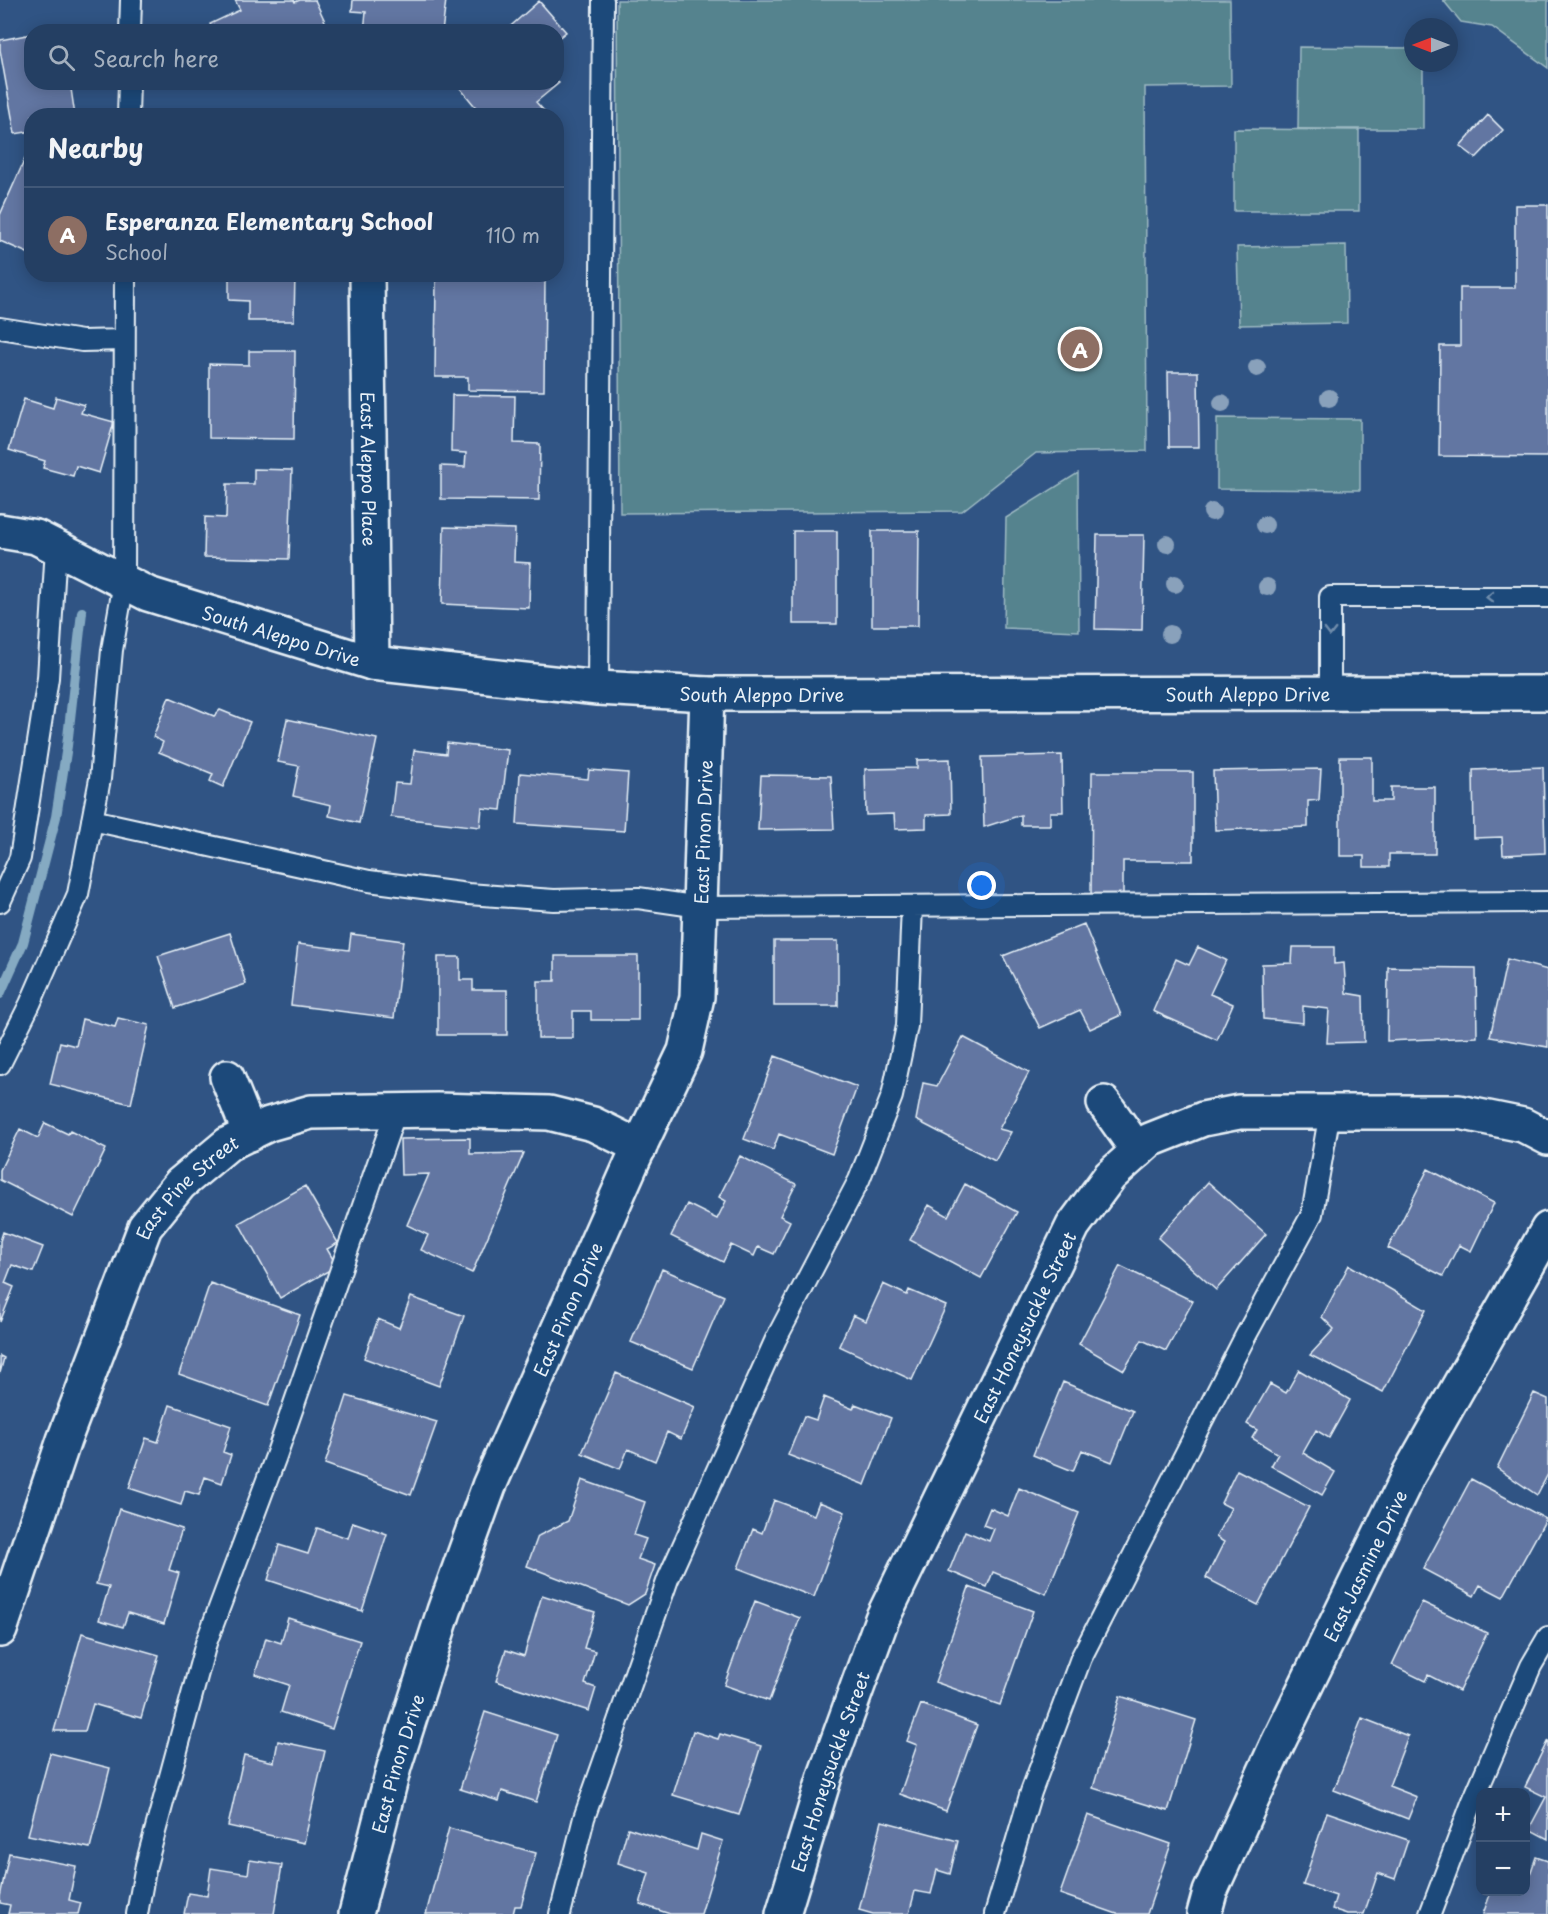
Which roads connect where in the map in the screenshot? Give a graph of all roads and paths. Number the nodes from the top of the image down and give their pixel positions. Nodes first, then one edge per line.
1 (131, 0) edge
2 (603, 0) edge
3 (130, 24) edge
4 (129, 90) edge
5 (128, 108) edge
6 (125, 282) edge
7 (367, 282) edge
8 (0, 328) edge
9 (124, 340) junction
10 (0, 531) edge
11 (56, 547) junction
12 (124, 582) junction
13 (1548, 597) edge
14 (372, 663) junction
15 (598, 688) junction
16 (1330, 693) junction
17 (1548, 693) edge
18 (708, 694) junction
19 (92, 820) junction
20 (0, 902) edge
21 (1548, 902) edge
22 (912, 906) junction
23 (700, 907) junction
24 (0, 1064) edge
25 (227, 1077) dead end
26 (1104, 1103) dead end
27 (396, 1111) junction
28 (1330, 1112) junction
29 (250, 1134) junction
30 (1548, 1138) edge
31 (640, 1147) junction
32 (1138, 1151) junction
33 (1548, 1229) edge
34 (0, 1630) edge
35 (1548, 1637) edge
36 (137, 1914) edge
37 (356, 1914) edge
38 (560, 1914) edge
39 (783, 1914) edge
40 (995, 1914) edge
41 (1204, 1914) edge
42 (1430, 1914) edge

1 - 3 lane
2 - 15 lane
4 - 5 lane
6 - 9 lane
7 - 14 street, East Aleppo Place
8 - 9 lane
9 - 12 lane
10 - 11 street, South Aleppo Drive
11 - 12 street, South Aleppo Drive
11 - 20 lane
12 - 14 street, South Aleppo Drive
12 - 19 lane
13 -> 16 lane
14 - 15 street, South Aleppo Drive
15 - 18 street, South Aleppo Drive
16 - 17 street, South Aleppo Drive
16 - 18 street, South Aleppo Drive
18 - 23 street, East Pinon Drive
19 - 23 lane
19 - 24 lane
21 - 22 lane
22 - 23 lane
22 - 38 lane
23 - 31 street, East Pinon Drive
25 - 29 street
26 - 32 street
27 - 29 street, East Pine Street
27 - 31 street, East Pine Street
27 - 36 lane
28 - 30 street, East Honeysuckle Street
28 - 32 street, East Honeysuckle Street
28 - 40 lane
29 - 34 street, East Pine Street
31 - 37 street, East Pinon Drive
32 - 39 street, East Honeysuckle Street
33 - 41 street, East Jasmine Drive
35 - 42 lane

